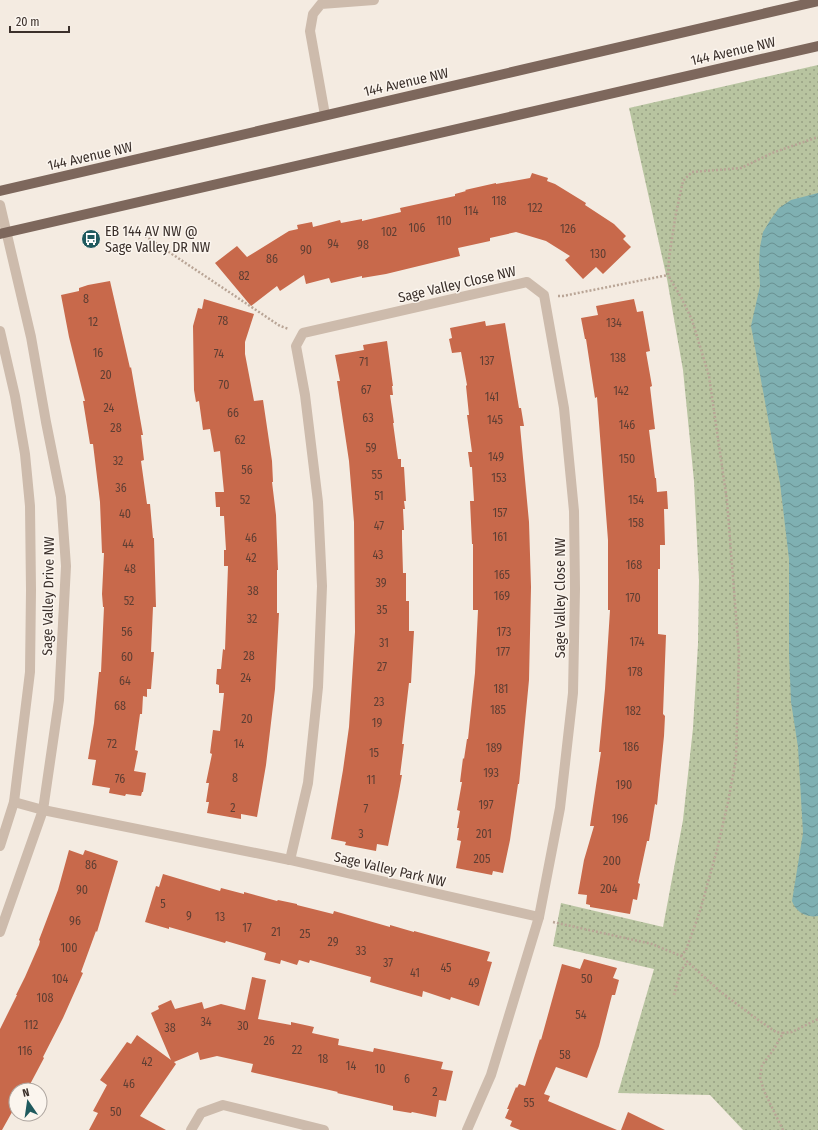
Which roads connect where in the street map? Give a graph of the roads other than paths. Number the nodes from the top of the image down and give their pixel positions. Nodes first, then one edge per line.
1 (374, 0) edge
2 (818, 1) edge
3 (322, 2) edge
4 (818, 46) edge
5 (325, 116) junction
6 (0, 191) edge
7 (0, 205) edge
8 (3, 234) edge
9 (0, 331) edge
10 (14, 802) junction
11 (43, 810) junction
12 (0, 846) edge
13 (290, 860) junction
14 (539, 917) junction
15 (0, 932) edge
16 (191, 1130) edge
17 (324, 1130) edge
18 (466, 1130) edge

1 - 3 street
2 - 5 main road, 144 Avenue NW
3 - 5 street
4 - 8 main road, 144 Avenue NW
5 - 6 main road, 144 Avenue NW
7 - 8 street, Sage Valley Drive NW
8 - 11 street, Sage Valley Drive NW
9 - 10 street, Sage Valley Drive NW
10 - 11 street, Sage Valley Park NW
10 - 12 street, Sage Valley Drive NW
11 - 13 street, Sage Valley Park NW
11 - 15 street, Sage Valley Drive NW
13 - 14 street, Sage Valley Park NW
13 - 14 street, Sage Valley Close NW
14 - 18 street
16 - 17 street

